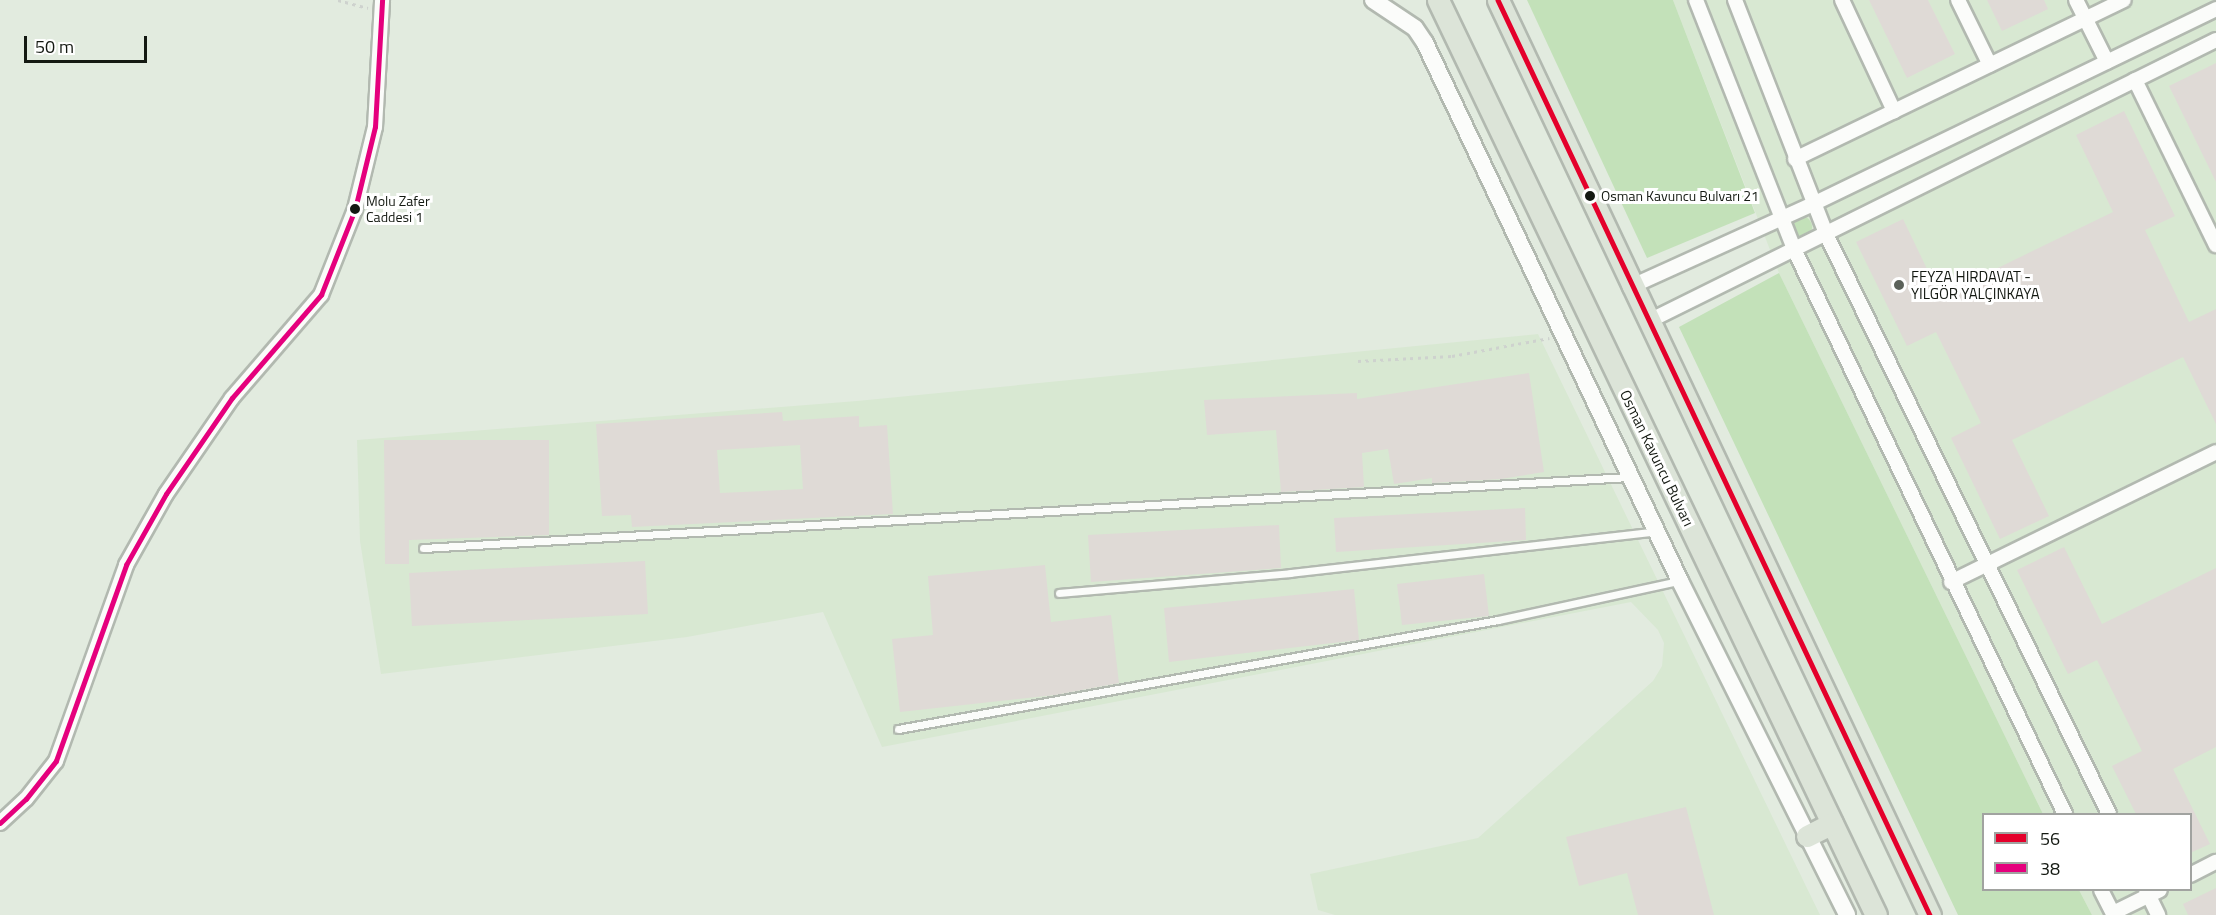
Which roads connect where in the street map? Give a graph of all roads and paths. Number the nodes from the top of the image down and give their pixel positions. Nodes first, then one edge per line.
1 (338, 0) edge
2 (1373, 0) edge
3 (1438, 0) edge
4 (1498, 0) edge
5 (1696, 0) edge
6 (1735, 0) edge
7 (1842, 0) edge
8 (1958, 0) edge
9 (2076, 0) edge
10 (2124, 0) edge
11 (381, 6) edge
12 (2216, 9) edge
13 (2085, 19) junction
14 (2216, 40) edge
15 (2107, 62) junction
16 (1990, 65) junction
17 (2135, 80) junction
18 (1894, 111) junction
19 (1795, 159) junction
20 (1813, 204) junction
21 (1781, 218) junction
22 (1826, 234) junction
23 (2216, 245) edge
24 (1794, 249) junction
25 (1630, 287) junction
26 (1647, 322) junction
27 (1563, 335) junction
28 (1358, 361) dead end
29 (2216, 452) edge
30 (1630, 477) junction
31 (1656, 531) junction
32 (423, 548) dead end
33 (1987, 564) junction
34 (1680, 581) junction
35 (1951, 582) junction
36 (1059, 593) dead end
37 (898, 729) dead end
38 (2065, 813) edge
39 (2109, 813) edge
40 (0, 823) edge
41 (1832, 823) junction
42 (1807, 836) junction
43 (2216, 862) edge
44 (2192, 874) edge
45 (2102, 891) edge
46 (2152, 891) edge
47 (2113, 914) edge
48 (1847, 915) edge
49 (1876, 915) edge
50 (1930, 915) edge
51 (2158, 915) edge

1 - 11 path
2 - 27 street
3 - 41 highway, Osman Kavuncu Bulvarı
4 - 25 highway
5 - 21 street
6 - 19 street
7 - 18 street
8 - 16 street
9 - 13 street
10 - 13 street
11 - 40 street
12 - 15 street
13 - 15 street
13 - 16 street
14 - 17 street
15 - 20 street
16 - 18 street
17 - 22 street
17 - 23 street
18 - 19 street
19 - 20 street
20 - 21 street
20 - 22 street
21 - 24 street
21 - 25 street
22 - 24 street
22 - 33 street
24 - 26 street
24 - 35 street
25 - 26 highway
26 - 50 highway
27 - 28 path
27 - 30 street
29 - 33 street
30 - 31 street
30 - 32 lane
31 - 34 street
31 - 36 lane
33 - 35 street
33 - 39 street
34 - 37 lane
34 - 42 street
35 - 38 street
41 - 42 highway
41 - 49 highway, Osman Kavuncu Bulvarı
42 - 48 street
43 - 44 street
45 - 47 street
46 - 47 street
46 - 51 street

